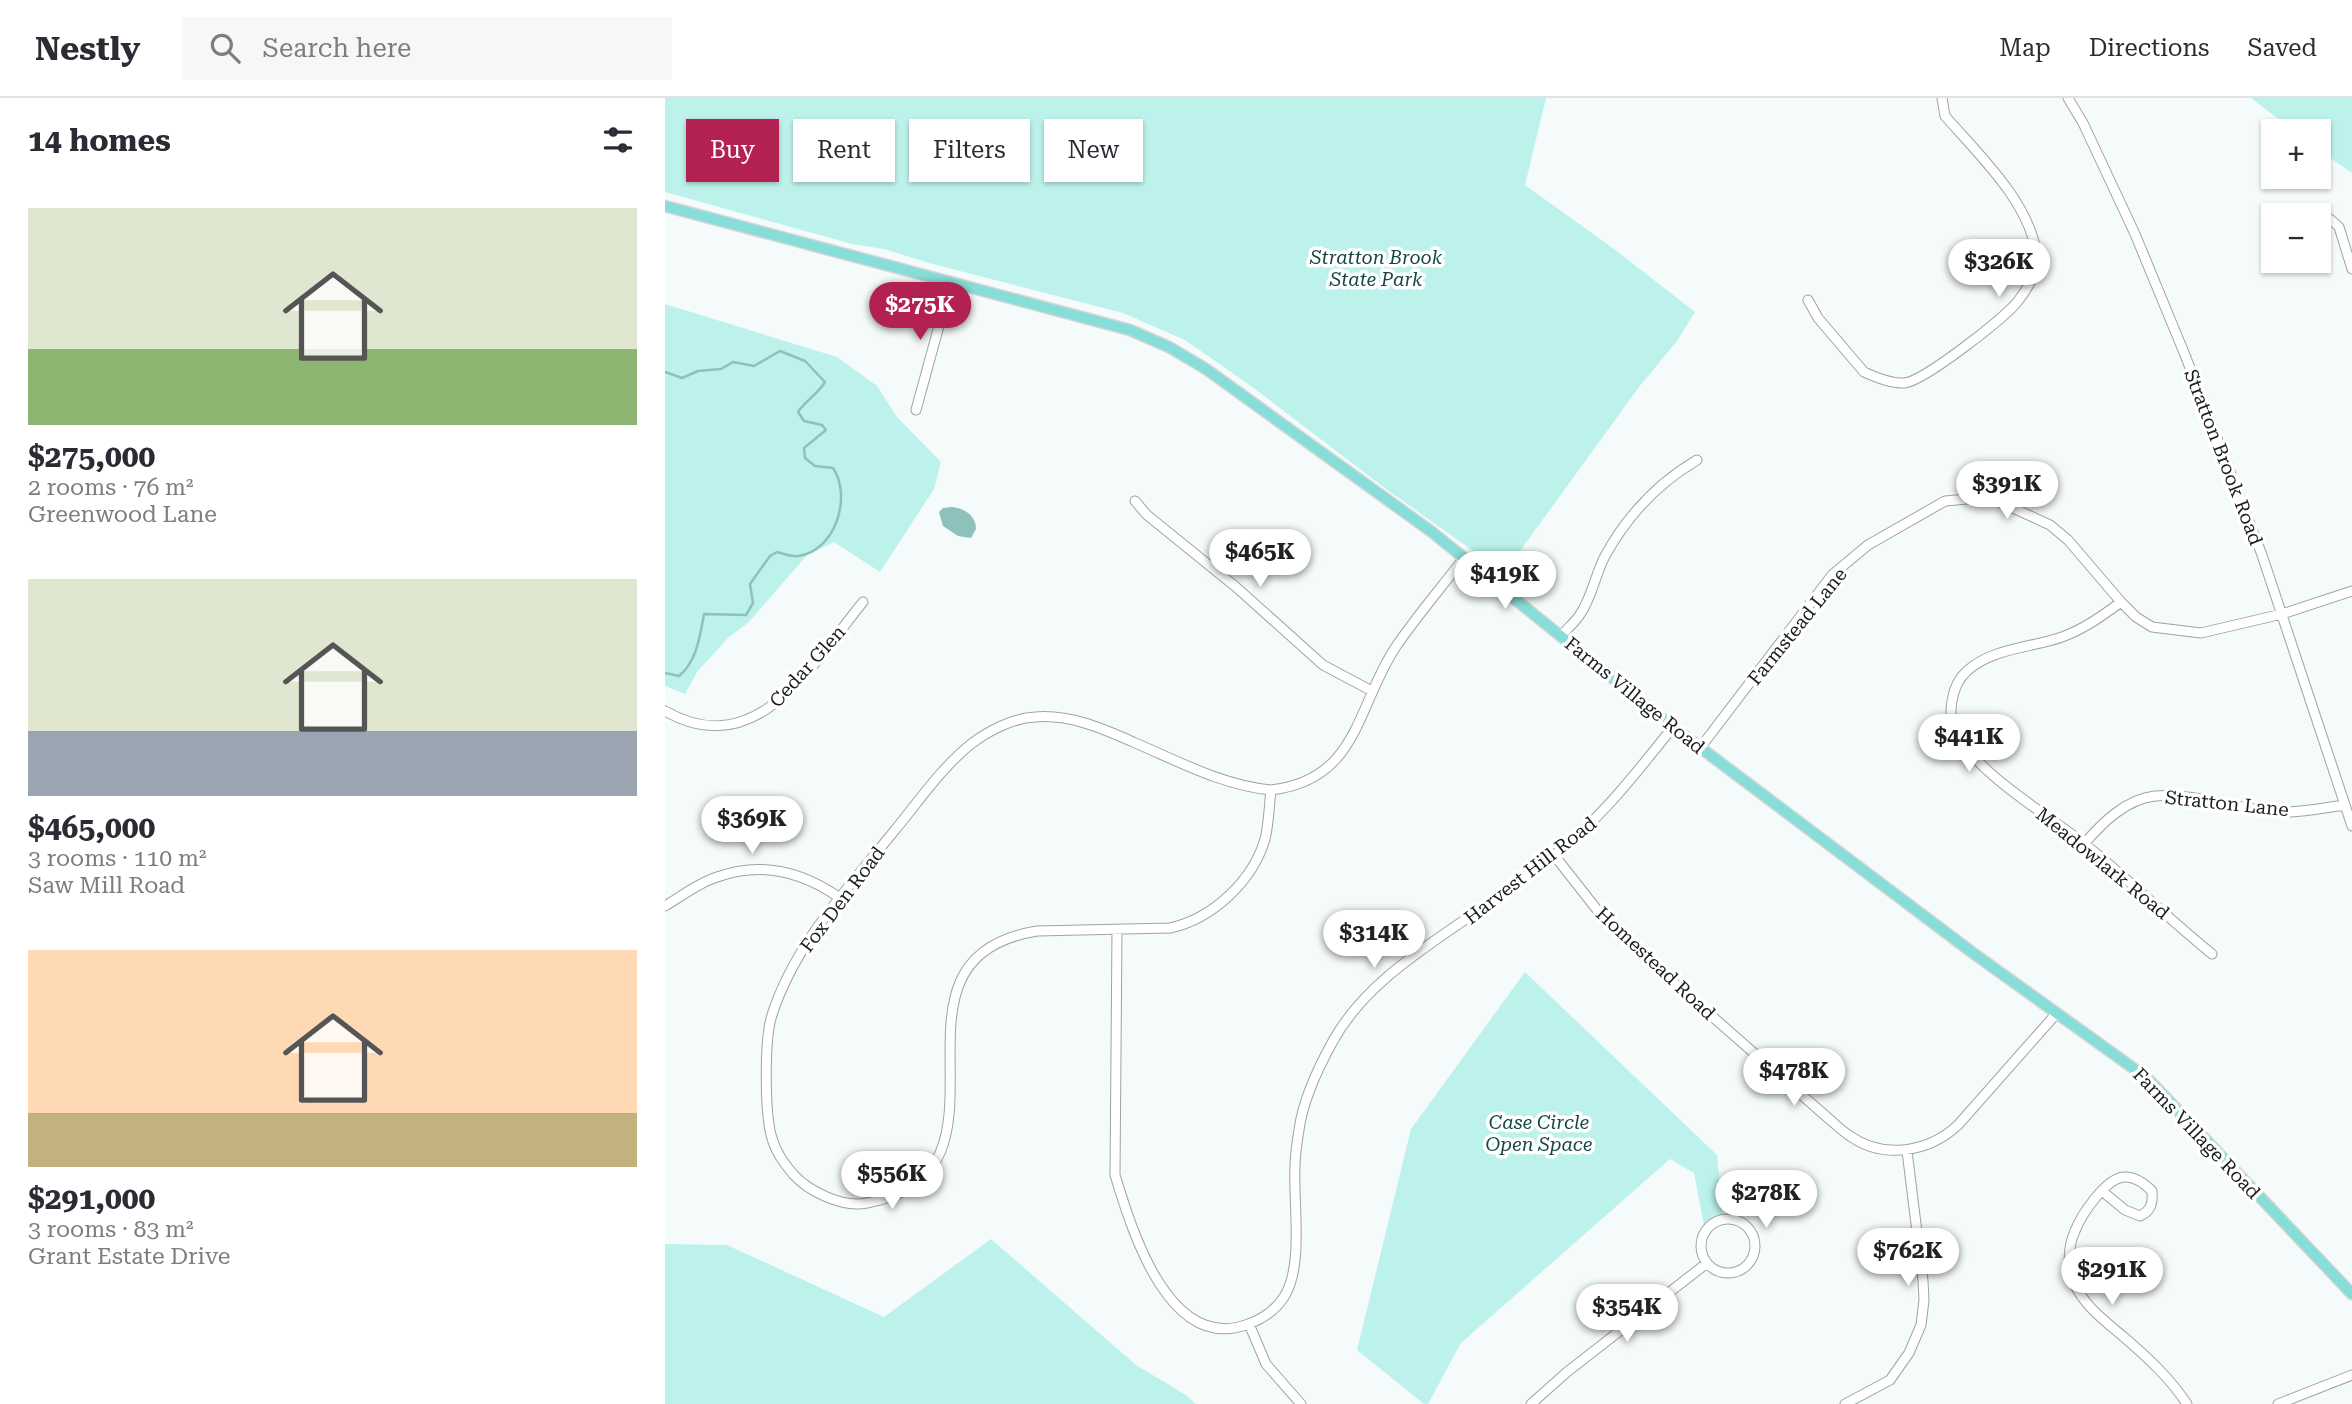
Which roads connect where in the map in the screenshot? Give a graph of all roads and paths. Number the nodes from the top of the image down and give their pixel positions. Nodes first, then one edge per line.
1 (1942, 98) edge
2 (2068, 98) edge
3 (665, 206) edge
4 (2331, 220) edge
5 (2351, 265) edge
6 (951, 282) junction
7 (1808, 300) dead end
8 (916, 410) dead end
9 (1697, 460) dead end
10 (1135, 501) dead end
11 (1464, 558) junction
12 (2352, 591) edge
13 (863, 602) dead end
14 (2121, 602) junction
15 (2282, 614) junction
16 (1561, 636) junction
17 (1372, 691) junction
18 (665, 711) edge
19 (1673, 727) junction
20 (1700, 748) junction
21 (1271, 790) junction
22 (2344, 805) junction
23 (2352, 826) edge
24 (2084, 844) junction
25 (1554, 855) junction
26 (840, 898) junction
27 (665, 906) edge
28 (1117, 930) junction
29 (2212, 954) dead end
30 (2056, 1014) junction
31 (1907, 1151) junction
32 (2102, 1191) junction
33 (1707, 1263) junction
34 (2352, 1294) edge
35 (1249, 1324) junction
36 (2352, 1375) edge
37 (1301, 1404) edge
38 (1531, 1404) edge
39 (1845, 1404) edge
40 (2187, 1404) edge
41 (2278, 1404) edge

1 - 7 street
2 - 15 street, Stratton Brook Road
3 - 6 main road, Farms Village Road
4 - 5 street
6 - 8 street
6 - 11 main road, Farms Village Road
9 - 16 street
10 - 17 street
11 - 16 main road, Farms Village Road
11 - 17 street, Fox Den Road
12 - 15 street, Farmstead Lane
13 - 18 street, Cedar Glen
14 - 15 street, Farmstead Lane
14 - 20 street, Farmstead Lane
14 - 24 street, Meadowlark Road
15 - 22 street, Stratton Brook Road
16 - 19 main road, Farms Village Road
17 - 21 street, Fox Den Road
19 - 20 main road, Farms Village Road
19 - 25 street, Harvest Hill Road
20 - 30 main road, Farms Village Road
21 - 26 street, Fox Den Road
21 - 28 street, Fox Den Road
22 - 23 street, Stratton Brook Road
22 - 24 street, Stratton Lane
24 - 29 street, Meadowlark Road
25 - 31 street, Homestead Road
25 - 35 street, Harvest Hill Road
26 - 27 street
26 - 28 street, Fox Den Road
28 - 35 street, Harvest Hill Road
30 - 31 street, Homestead Road
30 - 34 main road, Farms Village Road
31 - 39 street
32 - 32 street
32 - 40 street
33 - 33 street
33 - 38 street
35 - 37 street
36 - 41 street

